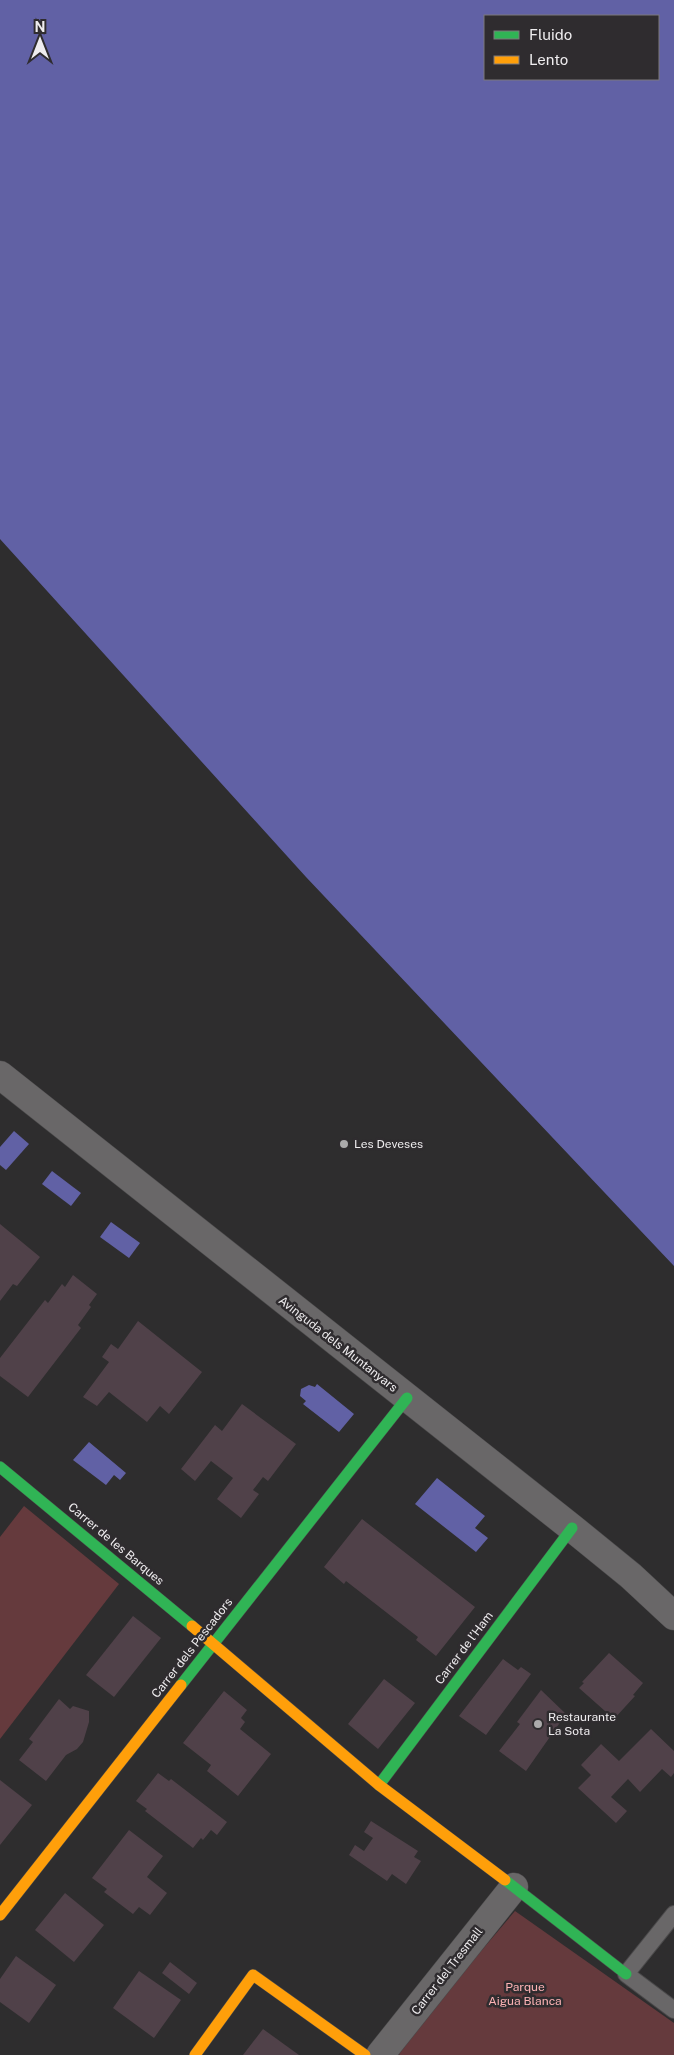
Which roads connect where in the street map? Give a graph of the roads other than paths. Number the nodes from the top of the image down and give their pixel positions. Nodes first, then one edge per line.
1 (0, 1075) edge
2 (407, 1398) junction
3 (0, 1467) edge
4 (572, 1528) junction
5 (674, 1616) edge
6 (213, 1644) junction
7 (379, 1785) junction
8 (514, 1887) junction
9 (674, 1914) edge
10 (0, 1915) edge
11 (626, 1974) junction
12 (674, 2010) edge
13 (195, 2055) edge
14 (365, 2055) edge
15 (380, 2055) edge

1 - 2 street, Avinguda dels Muntanyars
2 - 4 street, Avinguda dels Muntanyars
2 - 6 street, Carrer dels Pescadors
3 - 6 street, Carrer de les Barques
4 - 5 street, Avinguda dels Muntanyars
4 - 7 street, Carrer de l’Ham
6 - 7 street
6 - 10 street, Carrer dels Pescadors
7 - 8 street
8 - 11 street
8 - 15 street, Carrer del Tresmall
9 - 11 lane
11 - 12 lane
13 - 14 street

